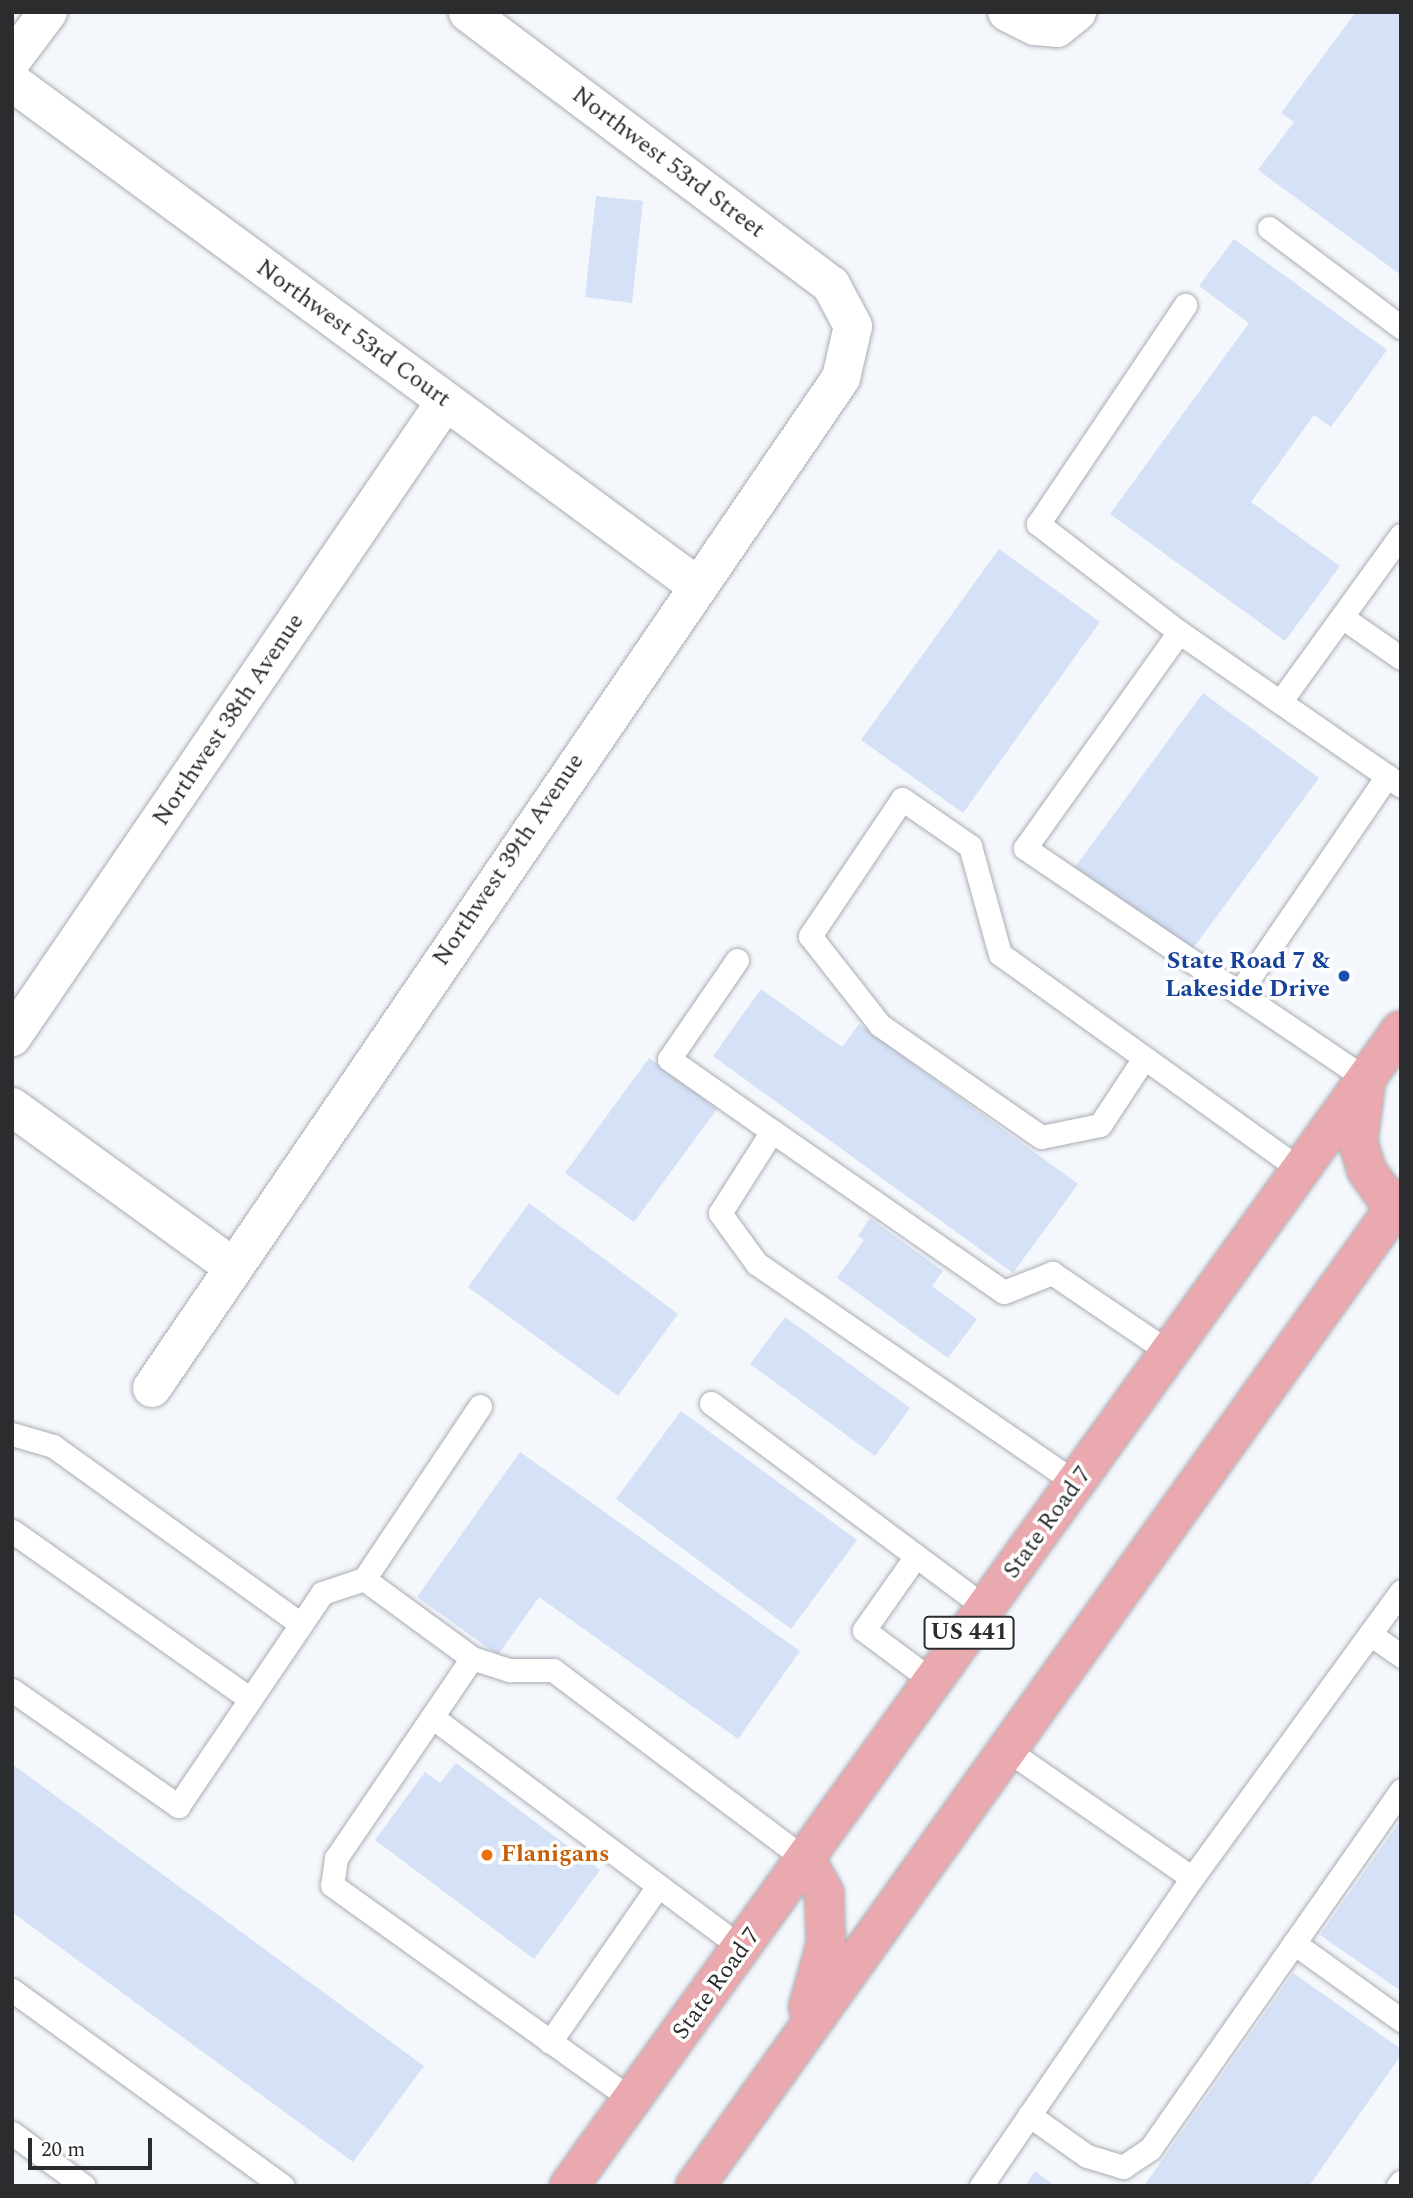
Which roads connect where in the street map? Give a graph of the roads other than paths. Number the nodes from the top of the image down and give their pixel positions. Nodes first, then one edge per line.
1 (48, 12) edge
2 (468, 12) edge
3 (1007, 12) edge
4 (1067, 20) edge
5 (12, 60) edge
6 (12, 82) edge
7 (1269, 228) dead end
8 (1185, 305) dead end
9 (853, 326) joint
10 (1401, 327) edge
11 (445, 402) junction
12 (1401, 534) edge
13 (696, 585) junction
14 (1342, 617) junction
15 (1178, 632) junction
16 (1401, 658) edge
17 (1280, 702) junction
18 (1394, 781) edge
19 (737, 960) dead end
20 (1239, 993) junction
21 (1401, 1030) edge
22 (12, 1037) edge
23 (1144, 1058) junction
24 (1366, 1079) junction
25 (12, 1107) edge
26 (772, 1131) junction
27 (1301, 1170) junction
28 (1398, 1208) edge
29 (233, 1267) junction
30 (1170, 1353) junction
31 (152, 1388) dead end
32 (710, 1403) dead end
33 (480, 1406) dead end
34 (12, 1434) edge
35 (1076, 1483) junction
36 (12, 1531) edge
37 (916, 1556) junction
38 (364, 1579) junction
39 (1401, 1591) edge
40 (986, 1608) junction
41 (301, 1624) junction
42 (1370, 1634) junction
43 (1401, 1656) edge
44 (472, 1658) junction
45 (934, 1682) junction
46 (12, 1690) edge
47 (250, 1699) junction
48 (432, 1717) junction
49 (1006, 1749) junction
50 (1401, 1790) edge
51 (806, 1860) junction
52 (1192, 1878) junction
53 (658, 1886) junction
54 (1294, 1943) junction
55 (742, 1948) junction
56 (12, 1990) edge
57 (1401, 2020) edge
58 (799, 2037) junction
59 (551, 2042) junction
60 (632, 2100) junction
61 (1029, 2115) junction
62 (12, 2133) edge
63 (1401, 2182) edge
64 (84, 2186) edge
65 (283, 2186) edge
66 (569, 2186) edge
67 (695, 2186) edge
68 (981, 2186) edge
69 (1398, 2186) edge

1 - 5 street
2 - 9 street, Northwest 53rd Street
3 - 4 street
6 - 11 street, Northwest 53rd Court
7 - 10 lane
8 - 15 lane
9 - 13 street, Northwest 39th Avenue
11 - 13 street, Northwest 53rd Court
11 - 22 street, Northwest 38th Avenue
12 - 14 lane
13 - 29 street, Northwest 39th Avenue
14 - 16 lane
14 - 17 lane
15 - 17 lane
15 - 20 lane
17 - 18 lane
18 - 20 lane
19 - 26 lane
20 - 24 lane
21 - 24 main road, State Road 7 / US 441
23 - 23 lane
23 - 27 lane
24 - 27 main road, State Road 7 / US 441
24 - 28 main road
25 - 29 street
26 - 30 lane
26 - 35 lane
27 - 30 main road, State Road 7 / US 441
28 - 49 main road
29 - 31 street, Northwest 39th Avenue
30 - 35 main road, State Road 7 / US 441
32 - 37 lane
33 - 38 lane
34 - 41 lane
35 - 40 main road, State Road 7 / US 441
36 - 47 lane
37 - 40 lane
37 - 45 lane
38 - 41 lane
38 - 44 lane
39 - 42 lane
40 - 45 main road, State Road 7 / US 441
41 - 47 lane
42 - 43 lane
42 - 52 lane
44 - 48 lane
44 - 51 lane
45 - 51 main road, State Road 7 / US 441
46 - 47 lane
48 - 53 lane
48 - 59 lane
49 - 52 lane
49 - 58 main road
50 - 54 lane
51 - 55 main road, State Road 7 / US 441
51 - 58 main road
52 - 61 lane
53 - 55 lane
53 - 59 lane
54 - 57 lane
54 - 61 lane
55 - 60 main road, State Road 7 / US 441
56 - 65 lane
58 - 67 main road
59 - 60 lane
60 - 66 main road, State Road 7 / US 441
61 - 68 lane
62 - 64 lane
63 - 69 lane

